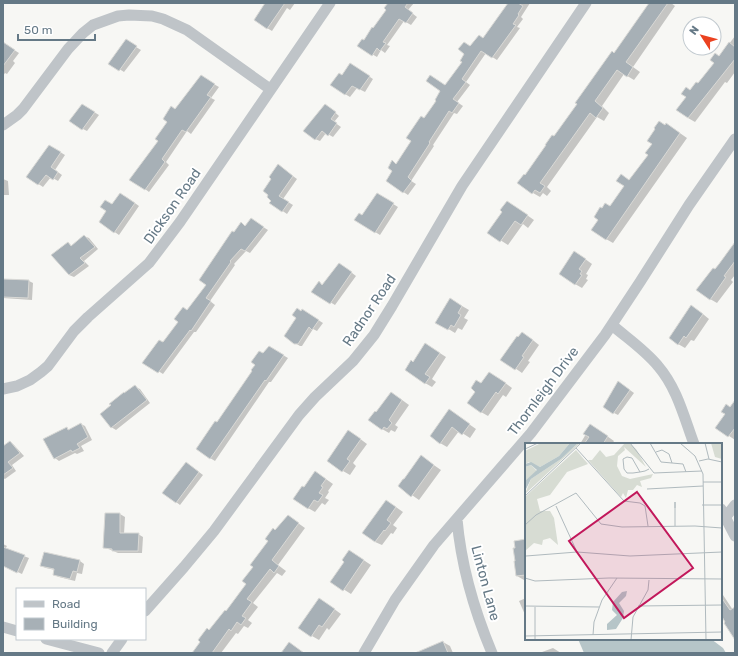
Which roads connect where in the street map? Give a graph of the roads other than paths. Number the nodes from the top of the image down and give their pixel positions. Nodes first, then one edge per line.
1 (330, 3) edge
2 (586, 3) edge
3 (270, 89) junction
4 (3, 125) edge
5 (735, 139) edge
6 (612, 325) junction
7 (3, 389) edge
8 (694, 443) edge
9 (735, 505) edge
10 (723, 514) edge
11 (457, 519) junction
12 (735, 536) edge
13 (146, 610) edge
14 (3, 627) edge
15 (16, 631) edge
16 (50, 640) edge
17 (121, 640) edge
18 (98, 653) edge
19 (112, 653) edge
20 (364, 653) edge
21 (492, 653) edge

1 - 3 street, Dickson Road
2 - 13 street, Radnor Road
3 - 4 street
3 - 7 street, Dickson Road
5 - 6 street, Thornleigh Drive
6 - 8 street
6 - 11 street, Thornleigh Drive
9 - 10 street
10 - 12 street
11 - 20 street, Thornleigh Drive
11 - 21 street, Linton Lane
14 - 15 street
16 - 18 street
17 - 19 street

